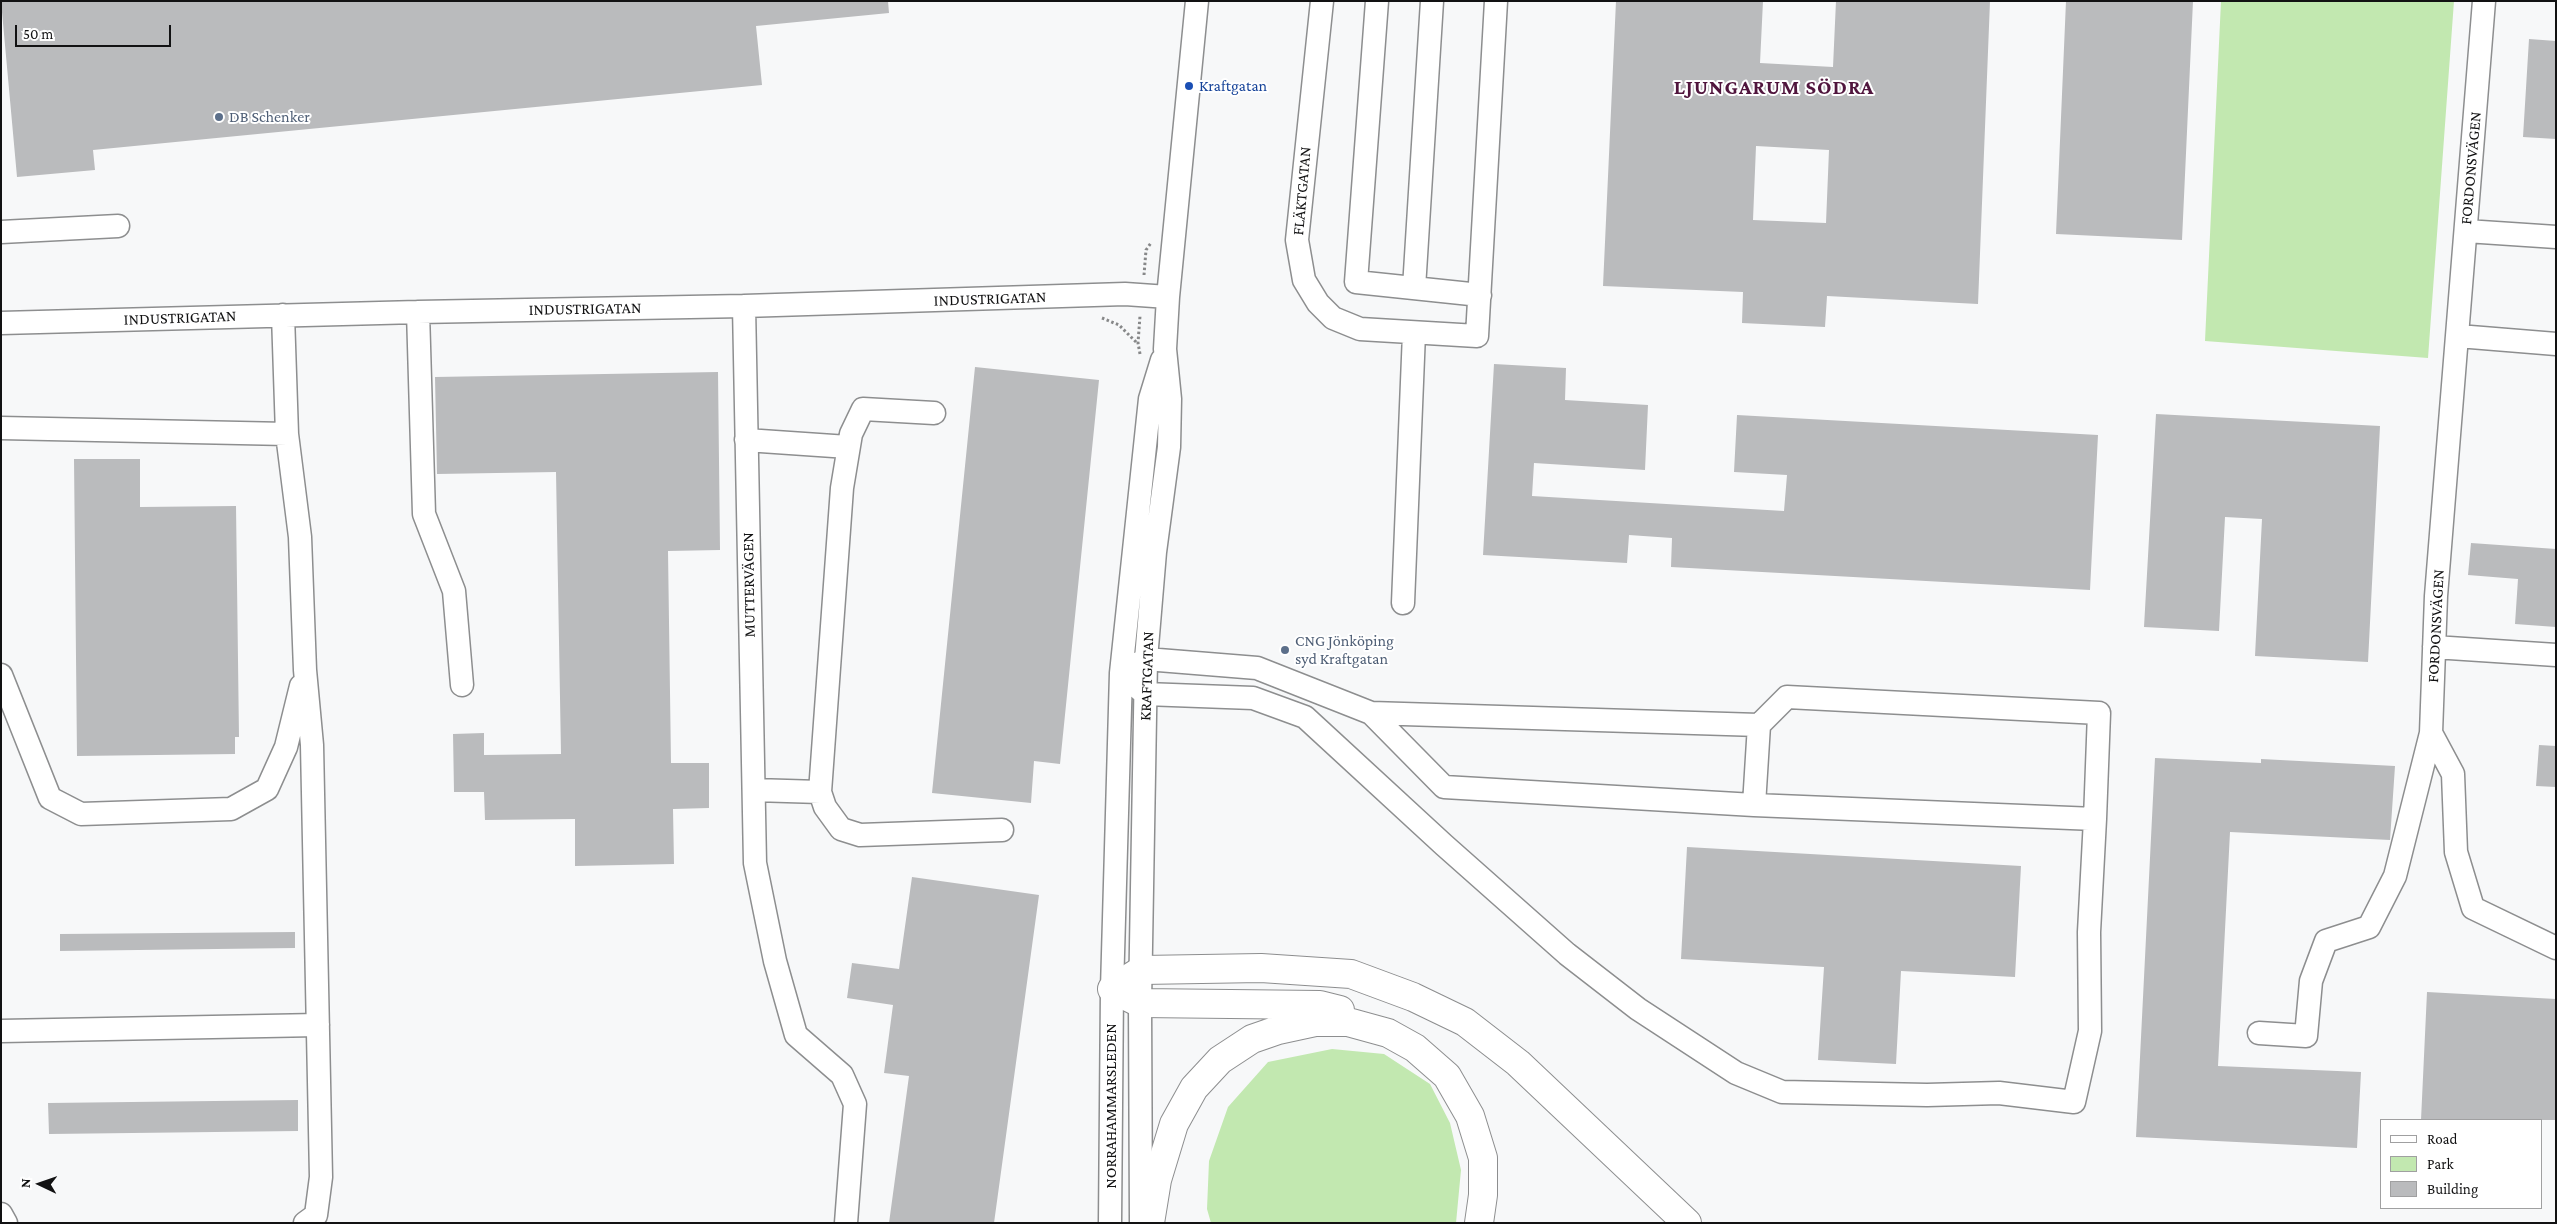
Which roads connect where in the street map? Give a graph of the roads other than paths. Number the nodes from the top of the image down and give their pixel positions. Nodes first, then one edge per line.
1 (1197, 1) edge
2 (1322, 1) edge
3 (1377, 1) edge
4 (1432, 1) edge
5 (1496, 1) edge
6 (2484, 1) edge
7 (118, 226) dead end
8 (2466, 230) junction
9 (1, 232) edge
10 (2556, 237) edge
11 (1414, 288) junction
12 (1480, 294) junction
13 (1168, 297) junction
14 (744, 306) junction
15 (418, 312) junction
16 (283, 316) junction
17 (1, 323) edge
18 (1414, 333) junction
19 (2458, 336) junction
20 (2556, 344) edge
21 (1165, 349) junction
22 (934, 414) dead end
23 (1, 428) edge
24 (287, 434) junction
25 (746, 440) junction
26 (848, 447) junction
27 (1403, 603) dead end
28 (2434, 647) junction
29 (2556, 655) edge
30 (1146, 659) junction
31 (305, 670) junction
32 (1121, 673) junction
33 (1, 675) edge
34 (462, 685) dead end
35 (1146, 694) junction
36 (1371, 713) junction
37 (1759, 725) junction
38 (2430, 733) junction
39 (754, 790) junction
40 (820, 792) junction
41 (1754, 805) junction
42 (2096, 819) junction
43 (1002, 830) dead end
44 (2556, 948) edge
45 (1142, 970) junction
46 (1112, 989) junction
47 (1140, 1003) junction
48 (318, 1025) junction
49 (1, 1031) edge
50 (2259, 1032) dead end
51 (1388, 1033) junction
52 (1, 1214) edge
53 (6, 1223) edge
54 (305, 1223) edge
55 (846, 1223) edge
56 (1110, 1223) edge
57 (1141, 1223) edge
58 (1150, 1223) edge
59 (1479, 1223) edge
60 (1687, 1223) edge

1 - 13 street, KRAFTGATAN
2 - 18 street, FLÄKTGATAN
3 - 11 street
4 - 11 street
5 - 12 street
6 - 8 street, FORDONSVÄGEN
7 - 9 street
8 - 10 street
8 - 19 street, FORDONSVÄGEN
11 - 12 street
12 - 18 street, FLÄKTGATAN
13 - 14 street, INDUSTRIGATAN
13 - 21 street, KRAFTGATAN
14 - 15 street, INDUSTRIGATAN
14 - 25 street, MUTTERVÄGEN
15 - 16 street, INDUSTRIGATAN
15 - 34 street
16 - 17 street, INDUSTRIGATAN
16 - 24 street
18 - 27 street
19 - 20 street
19 - 28 street, FORDONSVÄGEN
21 - 30 street, KRAFTGATAN
21 - 32 street, KRAFTGATAN
22 - 26 street
23 - 24 street
24 - 31 street
25 - 26 street
25 - 39 street, MUTTERVÄGEN
26 - 40 street
28 - 29 street
28 - 38 street, FORDONSVÄGEN
30 - 32 street
30 - 35 street, KRAFTGATAN
30 - 36 street
31 - 33 street
31 - 48 street
32 - 35 street
32 - 46 street, KRAFTGATAN
35 - 42 street
35 - 45 street, KRAFTGATAN
36 - 37 street
36 - 41 street
37 - 41 street
37 - 42 street
38 - 44 street
38 - 50 street, FORDONSVÄGEN
39 - 40 street
39 - 55 street, MUTTERVÄGEN
40 - 43 street
41 - 42 street
45 - 46 highway
45 - 47 street, KRAFTGATAN
45 - 60 highway
46 - 47 highway
46 - 56 street, NORRAHAMMARSLEDEN
47 - 51 highway
47 - 57 street, NORRAHAMMARSLEDEN
48 - 49 street
48 - 54 street
51 - 58 highway
51 - 59 highway
52 - 53 street

